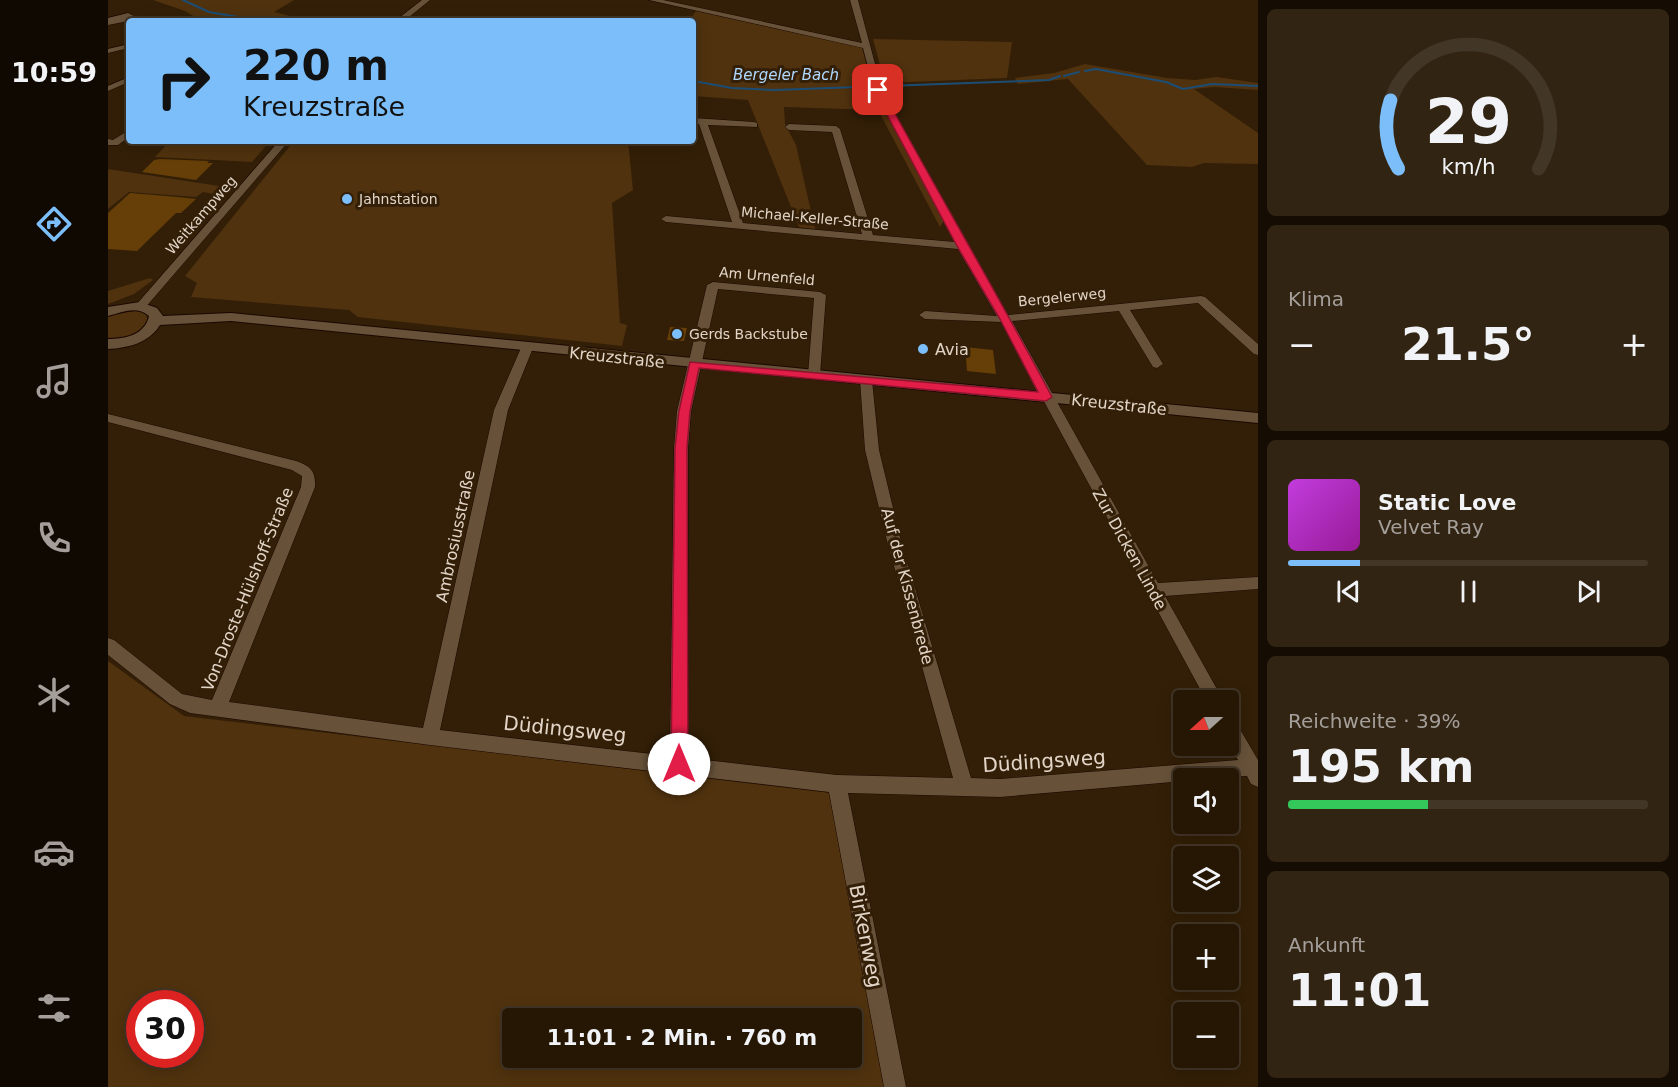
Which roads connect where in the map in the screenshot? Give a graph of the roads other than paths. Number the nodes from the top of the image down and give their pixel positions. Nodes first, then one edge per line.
1 (426, 0) edge
2 (653, 0) edge
3 (854, 0) edge
4 (403, 18) edge
5 (126, 46) edge
6 (866, 46) junction
7 (108, 51) edge
8 (126, 80) edge
9 (109, 87) edge
10 (122, 92) dead end
11 (698, 122) edge
12 (753, 125) dead end
13 (789, 127) dead end
14 (126, 130) edge
15 (126, 132) edge
16 (108, 136) edge
17 (108, 142) edge
18 (281, 144) edge
19 (666, 219) dead end
20 (739, 227) junction
21 (869, 238) junction
22 (962, 246) junction
23 (1122, 306) junction
24 (140, 307) junction
25 (108, 312) edge
26 (925, 315) dead end
27 (1005, 319) junction
28 (155, 321) junction
29 (108, 345) edge
30 (527, 348) junction
31 (1258, 351) edge
32 (694, 364) junction
33 (1157, 364) dead end
34 (814, 375) junction
35 (866, 380) junction
36 (1046, 397) junction
37 (108, 418) edge
38 (1258, 418) edge
39 (1258, 583) edge
40 (1153, 590) junction
41 (108, 645) edge
42 (1209, 690) edge
43 (217, 710) junction
44 (430, 736) junction
45 (1239, 745) edge
46 (679, 764) junction
47 (1255, 773) edge
48 (837, 784) junction
49 (964, 788) junction
50 (895, 1087) edge

1 - 4 street
2 - 6 street
3 - 6 street, Bergelerweg
5 - 7 street
6 - 22 street, Bergelerweg
8 - 9 street
9 - 10 street
11 - 12 street
11 - 20 street
13 - 21 street
14 - 16 street
15 - 17 street
18 - 24 street, Weitkampweg
19 - 20 street, Michael-Keller-Straße
20 - 21 street, Michael-Keller-Straße
21 - 22 street, Michael-Keller-Straße
22 - 27 street, Bergelerweg
23 - 27 street, Bergelerweg
23 - 31 street, Bergelerweg
23 - 33 street, Bergelerweg
24 - 25 street
24 - 28 street
26 - 27 street, Bergelerweg
27 - 36 street, Bergelerweg
28 - 29 street
28 - 30 street, Kreuzstraße
30 - 32 street, Kreuzstraße
30 - 44 street, Ambrosiusstraße
32 - 34 street, Kreuzstraße
32 - 34 street, Am Urnenfeld
32 - 46 street
34 - 35 street, Kreuzstraße
35 - 36 street, Kreuzstraße
35 - 49 street, Auf der Kissenbrede
36 - 38 street, Kreuzstraße
36 - 40 street, Zur Dicken Linde
37 - 43 street, Von-Droste-Hülshoff-Straße
39 - 40 street
40 - 42 street, Zur Dicken Linde
41 - 43 street, Düdingsweg
43 - 44 street, Düdingsweg
44 - 46 street, Düdingsweg
45 - 47 street
46 - 48 street, Düdingsweg
47 - 49 street, Düdingsweg
48 - 49 street, Düdingsweg
48 - 50 street, Birkenweg

